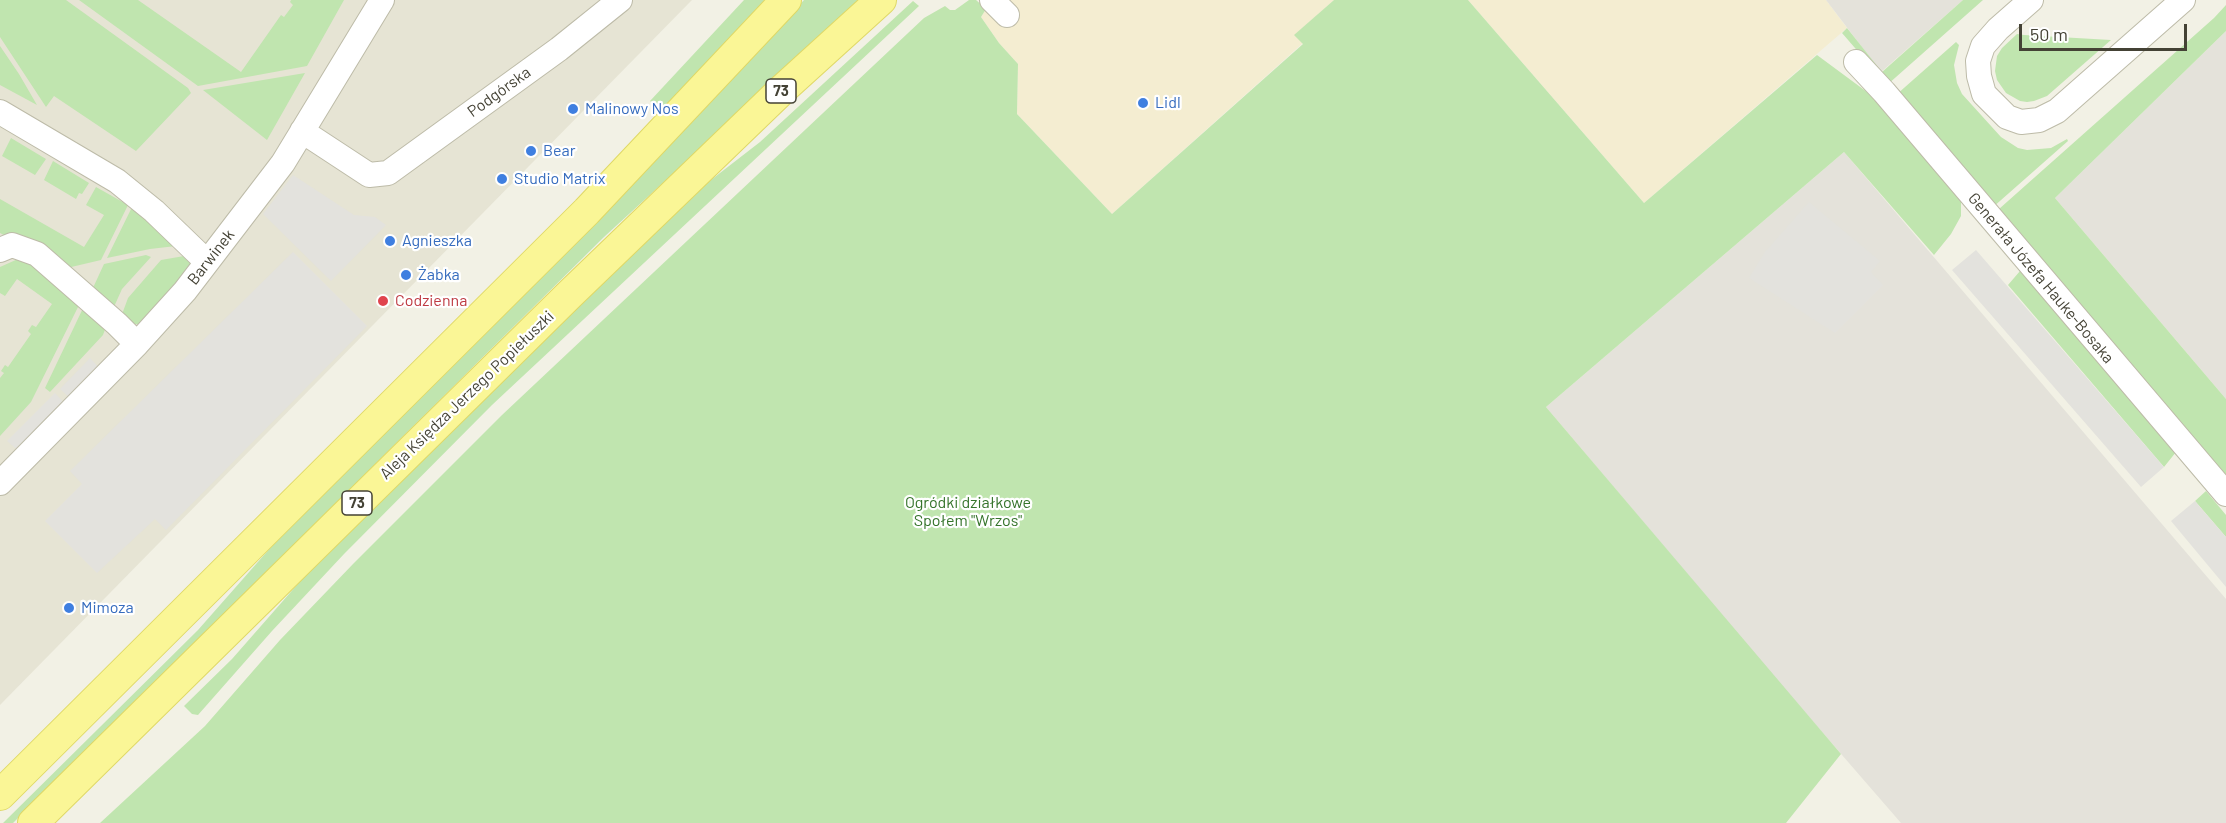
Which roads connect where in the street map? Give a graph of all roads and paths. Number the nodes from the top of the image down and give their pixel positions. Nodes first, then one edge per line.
1 (382, 0) edge
2 (620, 0) edge
3 (786, 0) edge
4 (881, 0) edge
5 (2031, 0) edge
6 (2183, 0) edge
7 (1856, 62) dead end
8 (0, 112) edge
9 (302, 131) junction
10 (0, 250) edge
11 (207, 262) junction
12 (137, 344) junction
13 (0, 483) edge
14 (2226, 494) edge
15 (0, 795) edge
16 (33, 823) edge

1 - 9 street, Barwinek
2 - 9 street, Podgórska
3 - 15 main road
4 - 16 main road, Aleja Księdza Jerzego Popiełuszki / 73
5 - 6 street
7 - 14 street, Generała Józefa Hauke-Bosaka
8 - 11 street
9 - 11 street, Barwinek
10 - 12 street
11 - 12 street, Barwinek
12 - 13 street, Barwinek

